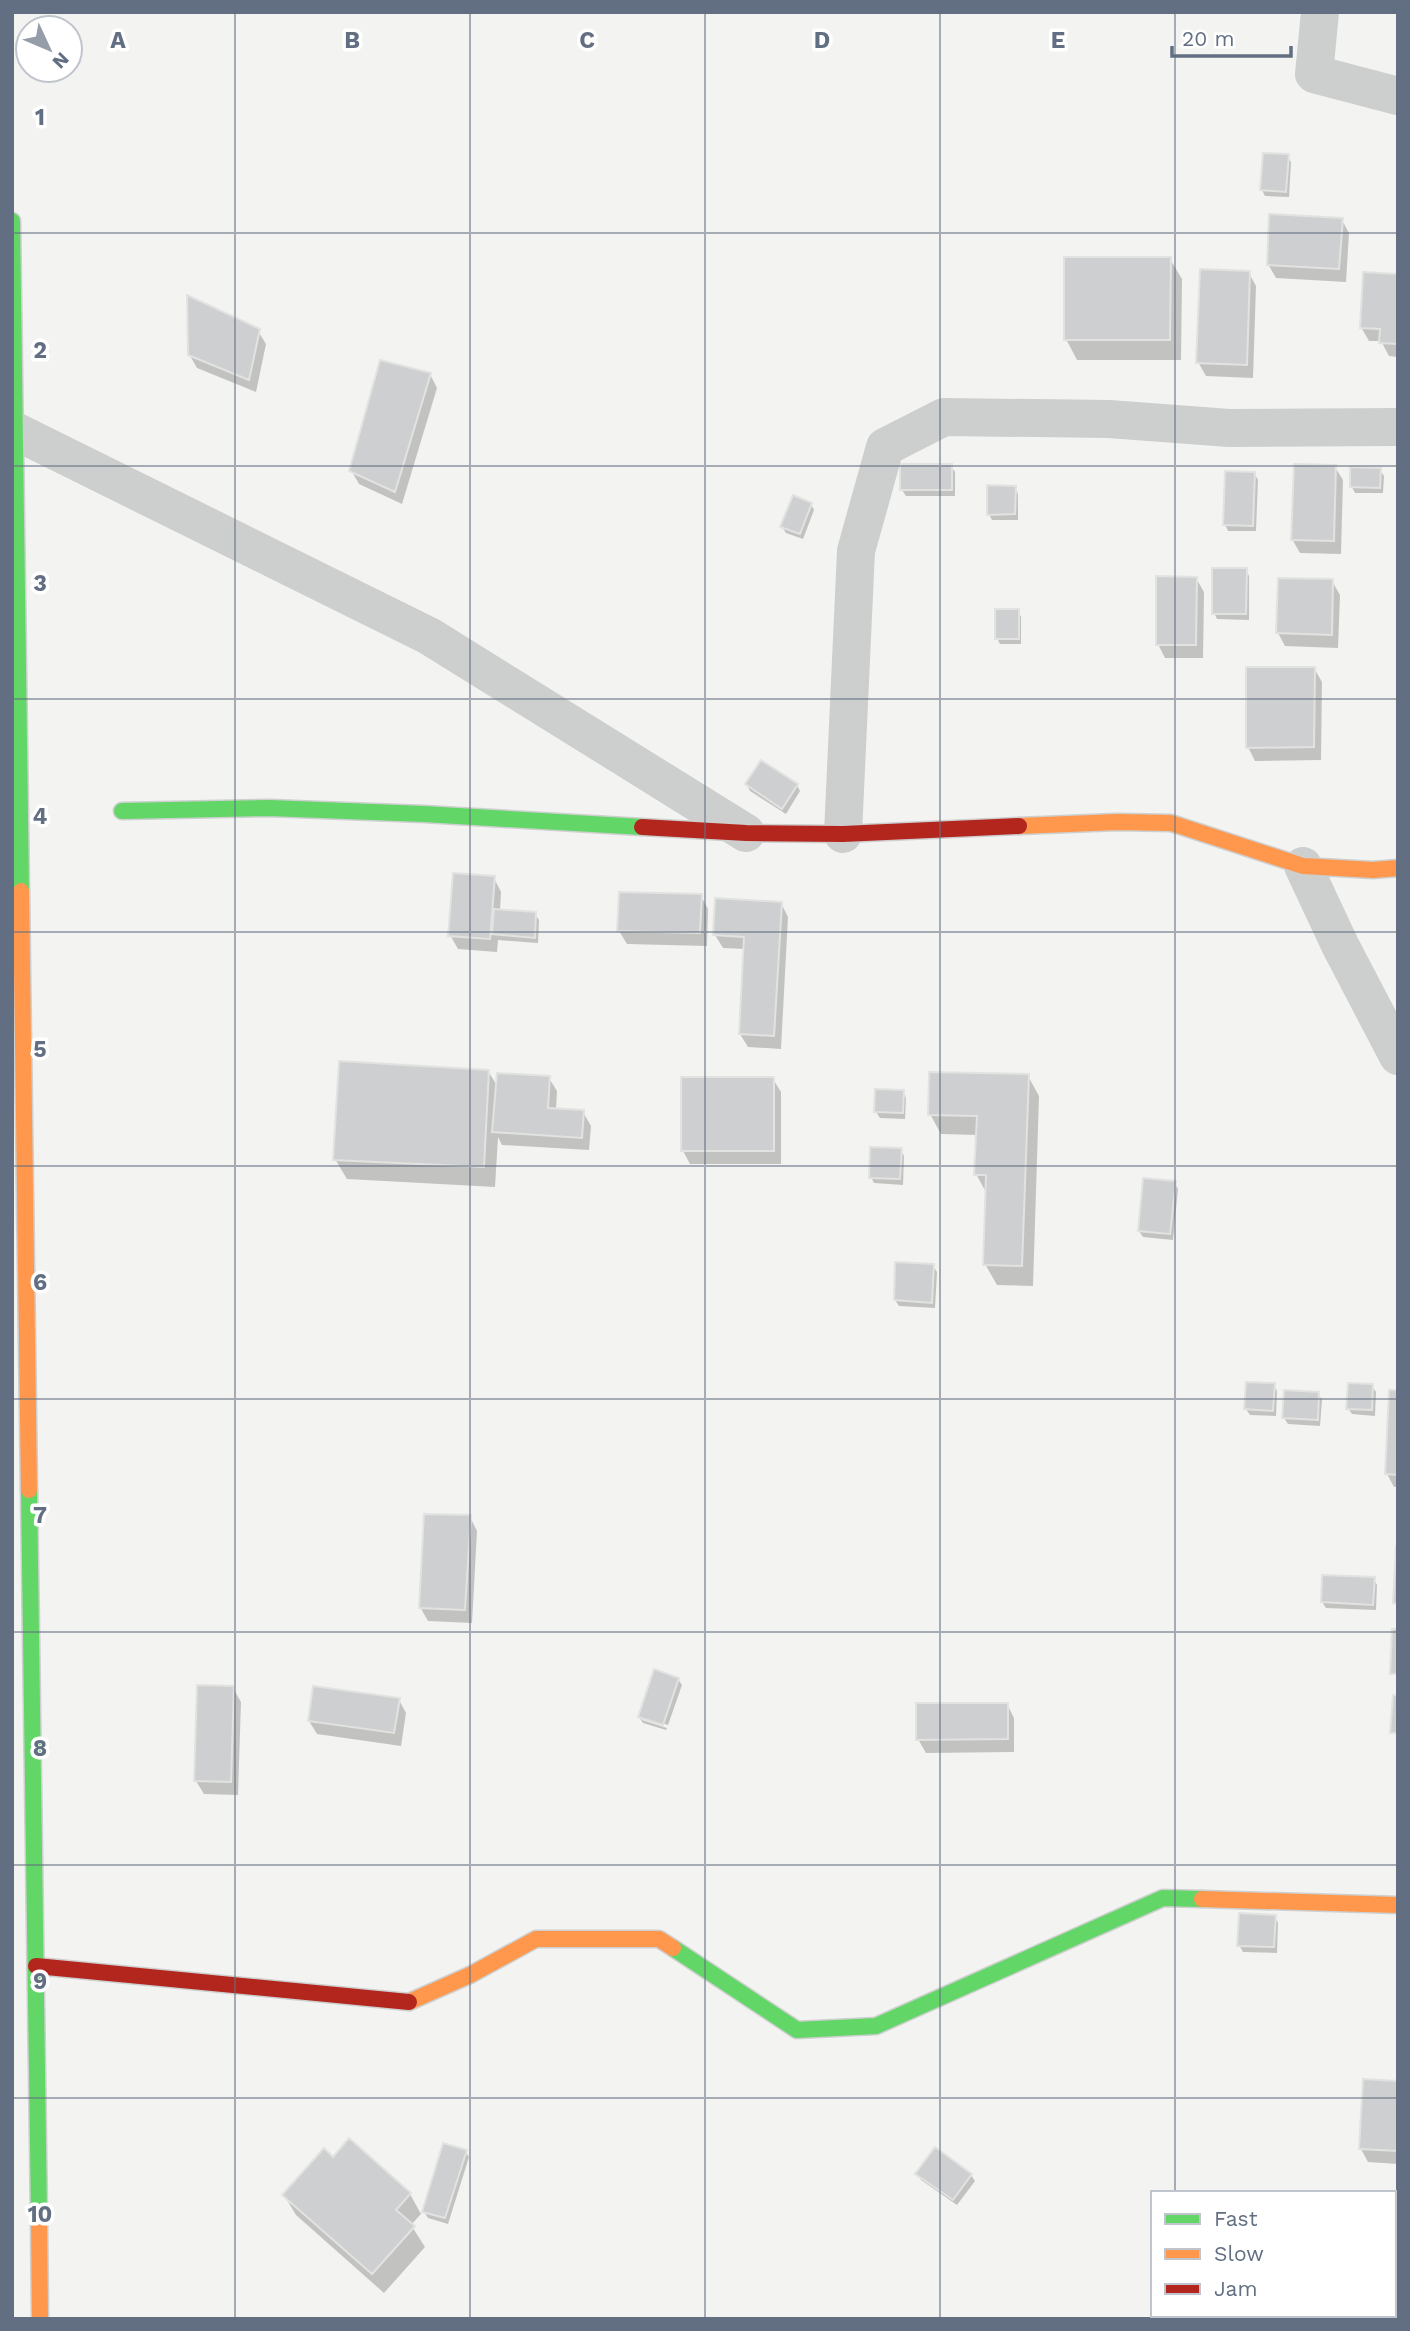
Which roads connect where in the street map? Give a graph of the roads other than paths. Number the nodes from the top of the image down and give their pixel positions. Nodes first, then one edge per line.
1 (1320, 12) edge
2 (1398, 96) edge
3 (12, 221) edge
4 (1398, 427) edge
5 (15, 431) junction
6 (121, 811) dead end
7 (746, 833) junction
8 (844, 834) junction
9 (1303, 866) junction
10 (1398, 868) edge
11 (1398, 1056) edge
12 (1398, 1905) edge
13 (36, 1966) junction
14 (40, 2319) edge

1 - 2 street
3 - 5 street
4 - 8 street
5 - 7 street
5 - 13 street
6 - 7 street
7 - 8 street
8 - 9 street
9 - 10 street
9 - 11 street
12 - 13 street
13 - 14 street

